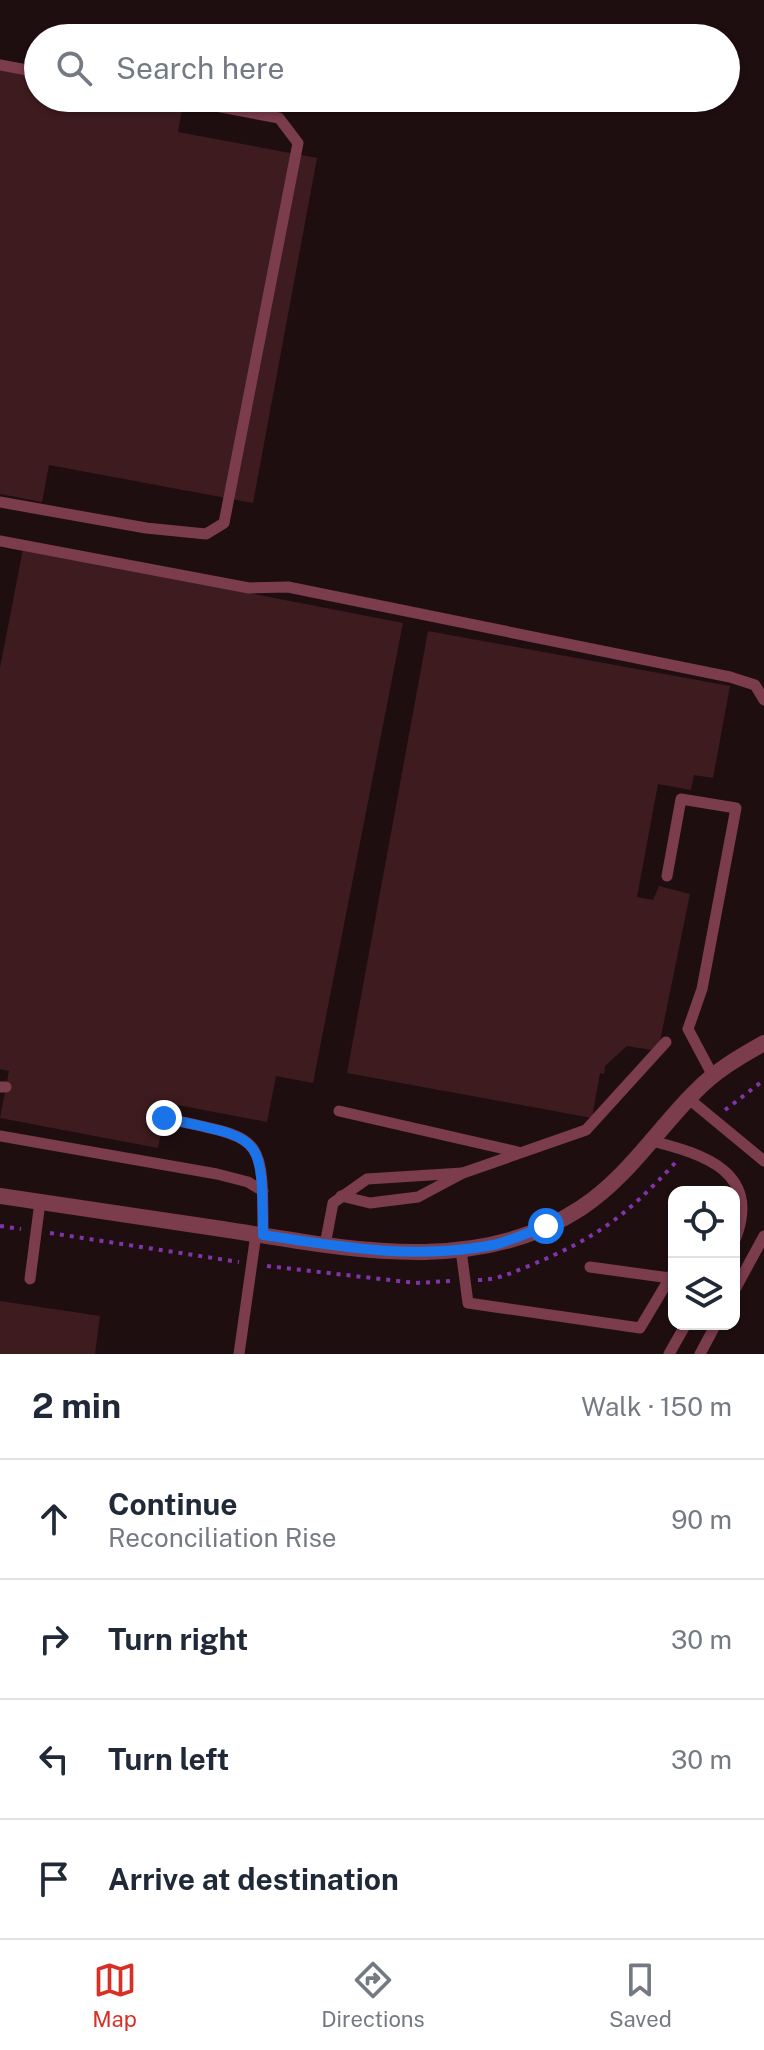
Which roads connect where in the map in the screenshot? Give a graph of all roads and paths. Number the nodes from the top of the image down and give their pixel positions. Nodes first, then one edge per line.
1 (0, 65) edge
2 (24, 69) edge
3 (247, 112) edge
4 (0, 502) edge
5 (0, 541) edge
6 (764, 700) edge
7 (667, 876) dead end
8 (666, 1042) dead end
9 (764, 1043) edge
10 (713, 1076) junction
11 (689, 1099) junction
12 (339, 1111) dead end
13 (164, 1118) dead end
14 (0, 1136) edge
15 (652, 1141) junction
16 (521, 1153) junction
17 (764, 1161) edge
18 (463, 1173) junction
19 (263, 1191) junction
20 (0, 1196) edge
21 (341, 1196) junction
22 (40, 1202) junction
23 (740, 1227) edge
24 (260, 1235) junction
25 (764, 1236) edge
26 (325, 1245) junction
27 (461, 1250) junction
28 (590, 1267) dead end
29 (668, 1275) edge
30 (30, 1279) dead end
31 (740, 1280) edge
32 (668, 1282) edge
33 (683, 1330) edge
34 (713, 1330) edge
35 (239, 1354) edge
36 (669, 1354) edge
37 (700, 1354) edge

1 - 2 lane
3 - 4 lane
5 - 6 lane
7 - 10 lane
8 - 16 lane
9 - 10 street
10 - 11 street
11 - 15 street
11 - 17 lane
12 - 16 lane
13 - 19 lane
14 - 19 lane
15 - 23 lane
15 - 27 street
16 - 18 lane
18 - 21 lane
18 - 21 lane
19 - 24 lane
20 - 22 street
21 - 26 lane
22 - 24 street
22 - 30 lane
24 - 26 street
24 - 35 lane
25 - 31 lane
26 - 27 street
27 - 32 lane
28 - 29 lane
33 - 36 lane
34 - 37 lane

